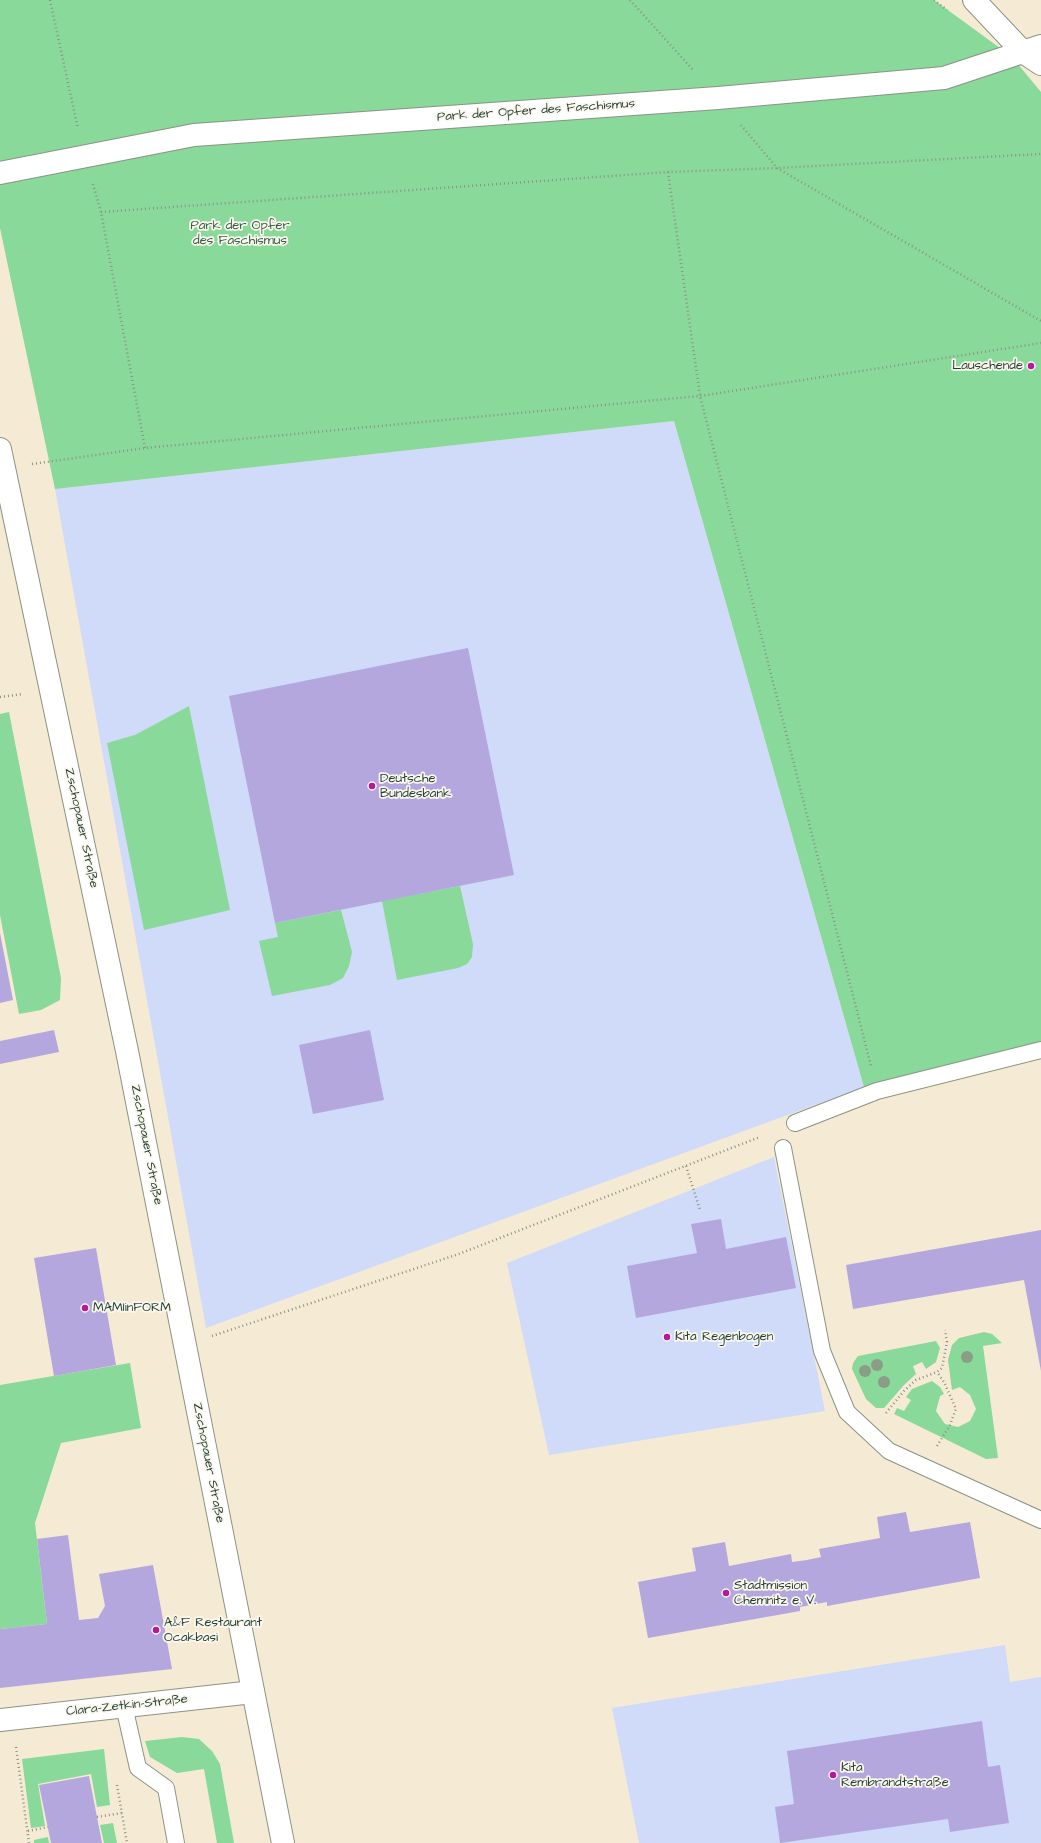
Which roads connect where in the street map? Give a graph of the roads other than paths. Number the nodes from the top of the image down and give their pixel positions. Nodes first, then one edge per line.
1 (974, 0) edge
2 (1032, 49) edge
3 (1041, 64) edge
4 (0, 173) edge
5 (2, 459) edge
6 (1041, 1050) edge
7 (795, 1123) road end
8 (783, 1148) dead end
9 (1041, 1520) edge
10 (253, 1692) junction
11 (124, 1706) junction
12 (0, 1720) edge
13 (176, 1843) edge
14 (283, 1843) edge

1 - 2 street
2 - 3 street
2 - 4 street, Park der Opfer des Faschismus
5 - 10 street, Zschopauer Straße
6 - 7 lane
8 - 9 lane
10 - 11 street, Clara-Zetkin-Straße
10 - 14 street, Zschopauer Straße
11 - 12 street, Clara-Zetkin-Straße
11 - 13 lane

